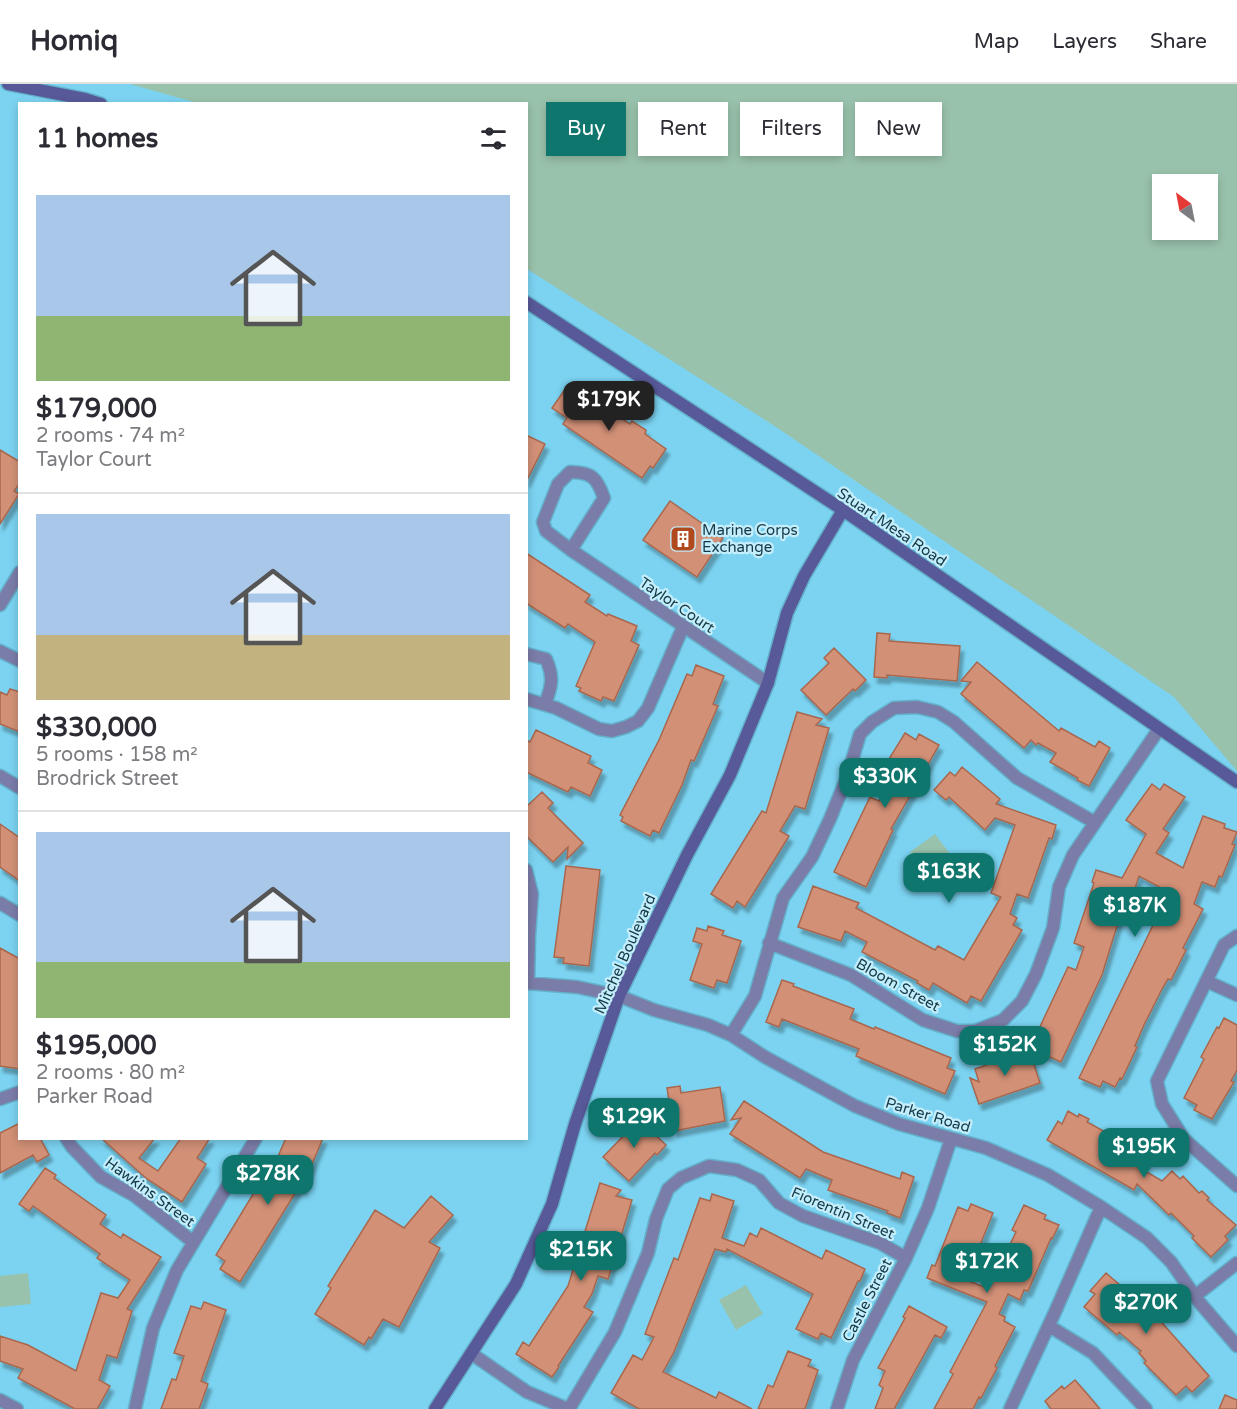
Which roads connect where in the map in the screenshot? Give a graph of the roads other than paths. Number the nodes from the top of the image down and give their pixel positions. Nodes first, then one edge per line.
1 (8, 84) edge
2 (95, 102) edge
3 (528, 303) edge
4 (843, 510) junction
5 (571, 550) junction
6 (18, 575) edge
7 (0, 605) edge
8 (683, 627) junction
9 (0, 651) edge
10 (528, 654) edge
11 (18, 660) edge
12 (768, 683) junction
13 (528, 700) edge
14 (545, 704) junction
15 (1159, 729) junction
16 (0, 776) edge
17 (1237, 782) edge
18 (18, 787) edge
19 (1094, 822) junction
20 (528, 878) edge
21 (0, 903) edge
22 (18, 914) edge
23 (1237, 936) edge
24 (769, 943) junction
25 (528, 960) edge
26 (1206, 981) junction
27 (528, 983) edge
28 (1237, 995) edge
29 (619, 996) junction
30 (731, 1035) junction
31 (18, 1093) edge
32 (0, 1099) edge
33 (951, 1138) junction
34 (67, 1140) edge
35 (254, 1140) edge
36 (1237, 1186) edge
37 (1101, 1207) junction
38 (193, 1242) junction
39 (906, 1258) junction
40 (1237, 1263) edge
41 (1195, 1296) junction
42 (1049, 1326) junction
43 (1237, 1346) edge
44 (472, 1354) junction
45 (0, 1400) edge
46 (17, 1409) edge
47 (135, 1409) edge
48 (435, 1409) edge
49 (569, 1409) edge
50 (837, 1409) edge
51 (1010, 1409) edge
52 (1146, 1409) edge

1 - 2 street
3 - 4 street, Stuart Mesa Road
4 - 12 street, Mitchel Boulevard
4 - 15 street, Stuart Mesa Road
5 - 5 street, Taylor Court
5 - 8 street, Taylor Court
6 - 7 street
8 - 12 street, Taylor Court
8 - 14 street
9 - 11 street
10 - 14 street
12 - 29 street, Mitchel Boulevard
13 - 14 street
15 - 17 street, Stuart Mesa Road
15 - 19 street, Bloom Street
16 - 18 street
19 - 24 street, Bloom Street
19 - 24 street
20 - 25 street
21 - 22 street
23 - 26 street
24 - 30 street
26 - 28 street
26 - 36 street
27 - 29 street, Parker Road
29 - 30 street, Parker Road
29 - 44 street, Mitchel Boulevard
30 - 33 street, Parker Road
31 - 32 street
33 - 37 street, Parker Road
33 - 39 street, Castle Street
34 - 38 street, Hawkins Street
35 - 38 street
37 - 41 street, Parker Road
37 - 42 street
38 - 47 street
39 - 49 street, Fiorentin Street
39 - 50 street, Castle Street
40 - 41 street
41 - 43 street, Parker Road
42 - 51 street
42 - 52 street
44 - 48 street, Mitchel Boulevard
44 - 49 street
45 - 46 street

